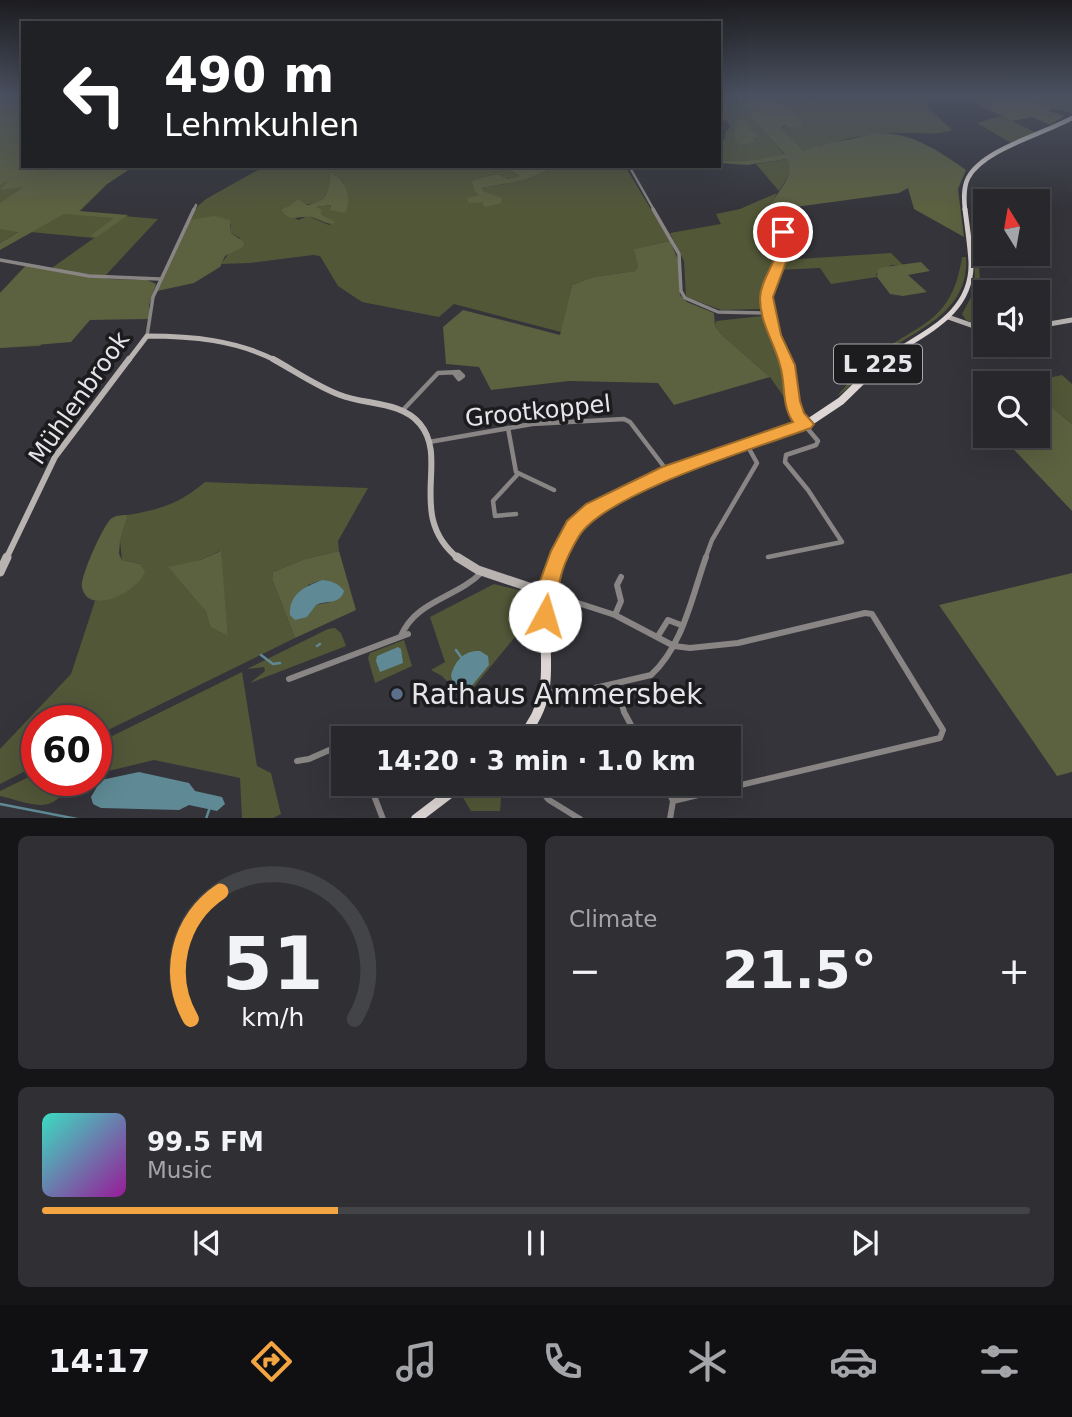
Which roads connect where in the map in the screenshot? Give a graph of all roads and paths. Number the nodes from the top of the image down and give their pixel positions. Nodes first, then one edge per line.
1 (1042, 133) edge
2 (630, 168) edge
3 (196, 205) dead end
4 (778, 215) dead end
5 (0, 260) edge
6 (160, 279) junction
7 (769, 313) junction
8 (950, 315) junction
9 (1072, 320) edge
10 (1050, 324) edge
11 (973, 326) edge
12 (146, 336) junction
13 (455, 374) dead end
14 (401, 412) junction
15 (806, 424) junction
16 (508, 428) junction
17 (429, 442) junction
18 (747, 444) junction
19 (668, 472) junction
20 (517, 474) junction
21 (554, 490) dead end
22 (516, 514) dead end
23 (768, 558) dead end
24 (0, 572) edge
25 (482, 572) junction
26 (621, 577) dead end
27 (547, 593) junction
28 (615, 615) junction
29 (681, 625) junction
30 (658, 636) junction
31 (674, 646) junction
32 (289, 679) dead end
33 (617, 685) junction
34 (547, 691) junction
35 (532, 726) edge
36 (631, 726) edge
37 (331, 749) edge
38 (297, 761) dead end
39 (374, 796) edge
40 (446, 796) edge
41 (546, 796) edge
42 (671, 796) edge
43 (673, 801) junction
44 (383, 818) edge
45 (416, 818) edge
46 (580, 818) edge
47 (670, 818) edge

1 - 8 main road, L 225
2 - 7 street
3 - 6 street, Mühlenbrook
4 - 7 street
5 - 6 street
6 - 12 street, Mühlenbrook
7 - 15 street
8 - 11 street
8 - 15 main road, L 225
9 - 10 street
12 - 14 street
12 - 24 street, Mühlenbrook
13 - 14 street
14 - 17 street
15 - 18 main road, L 225
15 - 23 street
16 - 17 street, Grootkoppel
16 - 19 street, Grootkoppel
16 - 20 street
17 - 25 street
18 - 19 main road, L 225
18 - 29 street
19 - 27 main road, L 225
20 - 21 street
20 - 22 street
25 - 27 street
25 - 32 street
26 - 28 street
27 - 28 street
27 - 34 main road, L 225
28 - 30 street
29 - 30 street
29 - 31 street
30 - 31 street
31 - 33 street
31 - 43 street
33 - 34 street
33 - 36 street
34 - 35 main road, L 225
37 - 38 street
39 - 44 street
40 - 45 main road
41 - 46 street
42 - 43 street
43 - 47 street

